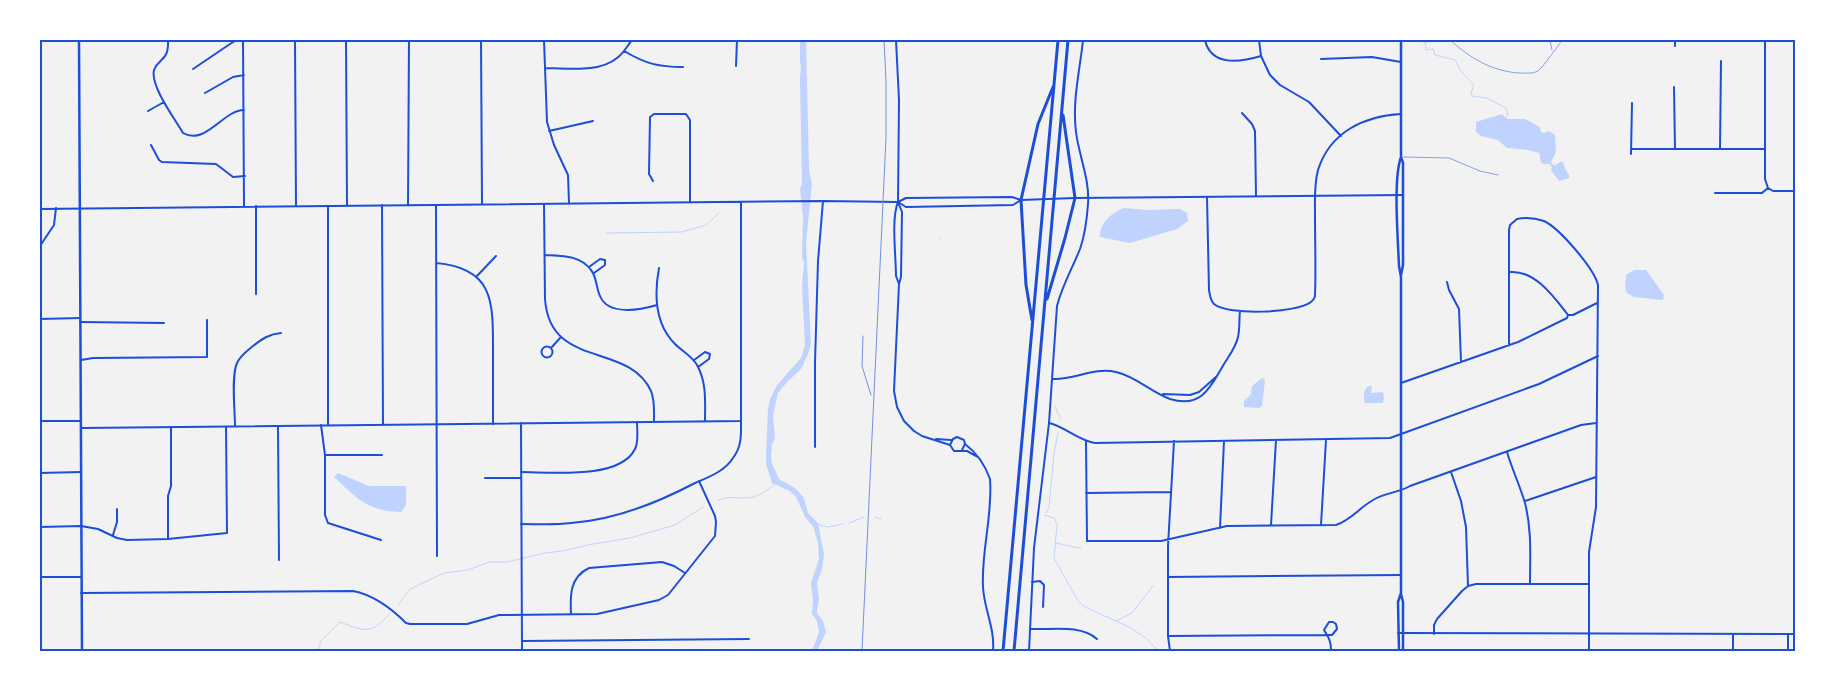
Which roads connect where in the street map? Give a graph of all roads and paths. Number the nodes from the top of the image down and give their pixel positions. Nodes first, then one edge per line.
1 (79, 40) edge
2 (168, 40) edge
3 (295, 40) edge
4 (346, 40) edge
5 (408, 40) edge
6 (481, 40) edge
7 (544, 40) edge
8 (632, 40) edge
9 (737, 40) edge
10 (896, 40) edge
11 (1058, 40) edge
12 (1068, 40) edge
13 (1082, 40) edge
14 (1205, 40) edge
15 (1259, 40) edge
16 (1401, 40) edge
17 (1450, 40) edge
18 (1550, 40) edge
19 (1562, 40) edge
20 (1675, 40) edge
21 (1765, 40) edge
22 (243, 41) edge
23 (1675, 46) dead end
24 (624, 51) junction
25 (1553, 52) junction
26 (1261, 56) junction
27 (1321, 59) dead end
28 (1721, 61) dead end
29 (1401, 62) junction
30 (684, 66) dead end
31 (736, 66) dead end
32 (544, 68) junction
33 (193, 69) dead end
34 (244, 75) junction
35 (1055, 82) junction
36 (1674, 87) dead end
37 (205, 92) dead end
38 (164, 102) junction
39 (1632, 103) dead end
40 (1062, 108) junction
41 (244, 110) junction
42 (148, 111) dead end
43 (1242, 113) dead end
44 (1401, 114) junction
45 (593, 121) dead end
46 (549, 131) junction
47 (1341, 136) junction
48 (151, 145) dead end
49 (1631, 149) junction
50 (1674, 149) junction
51 (1720, 149) junction
52 (1765, 149) junction
53 (1631, 154) dead end
54 (1401, 157) junction
55 (1498, 175) dead end
56 (244, 176) junction
57 (653, 181) dead end
58 (1768, 188) junction
59 (1795, 191) edge
60 (1715, 193) dead end
61 (1398, 195) junction
62 (1403, 195) junction
63 (1256, 196) junction
64 (1315, 196) junction
65 (1207, 197) junction
66 (1075, 198) junction
67 (1089, 198) junction
68 (1021, 200) junction
69 (823, 201) junction
70 (690, 202) junction
71 (741, 202) junction
72 (898, 202) junction
73 (569, 203) junction
74 (408, 204) junction
75 (436, 204) junction
76 (482, 204) junction
77 (544, 204) junction
78 (382, 205) junction
79 (244, 206) junction
80 (256, 206) junction
81 (296, 206) junction
82 (328, 206) junction
83 (347, 206) junction
84 (56, 208) junction
85 (80, 208) junction
86 (40, 209) edge
87 (902, 243) junction
88 (896, 244) junction
89 (40, 246) edge
90 (545, 255) junction
91 (496, 256) dead end
92 (436, 263) junction
93 (589, 267) junction
94 (659, 268) dead end
95 (1510, 272) junction
96 (594, 273) junction
97 (476, 277) junction
98 (1401, 277) junction
99 (1447, 282) dead end
100 (899, 284) junction
101 (256, 294) dead end
102 (1598, 303) junction
103 (657, 305) junction
104 (1045, 307) junction
105 (1240, 311) junction
106 (1568, 315) junction
107 (40, 319) edge
108 (80, 320) junction
109 (207, 320) dead end
110 (164, 323) dead end
111 (1033, 325) junction
112 (281, 333) dead end
113 (561, 337) junction
114 (1509, 345) junction
115 (552, 348) junction
116 (1598, 356) junction
117 (81, 360) junction
118 (694, 360) junction
119 (1461, 362) junction
120 (698, 367) junction
121 (1217, 376) junction
122 (1052, 379) junction
123 (1401, 383) junction
124 (1160, 394) junction
125 (40, 421) edge
126 (81, 421) junction
127 (705, 421) junction
128 (741, 421) junction
129 (637, 422) junction
130 (654, 422) junction
131 (521, 423) junction
132 (1049, 423) junction
133 (1596, 423) junction
134 (383, 424) junction
135 (436, 424) junction
136 (493, 424) junction
137 (321, 425) junction
138 (328, 425) junction
139 (235, 426) junction
140 (278, 426) junction
141 (171, 427) junction
142 (226, 427) junction
143 (81, 428) junction
144 (1401, 435) junction
145 (934, 440) junction
146 (951, 440) junction
147 (1276, 440) junction
148 (1326, 440) junction
149 (1086, 441) junction
150 (1174, 441) junction
151 (1224, 441) junction
152 (965, 444) junction
153 (950, 445) junction
154 (815, 447) dead end
155 (962, 450) junction
156 (1507, 452) junction
157 (325, 455) junction
158 (382, 455) dead end
159 (978, 457) junction
160 (81, 472) junction
161 (521, 472) junction
162 (1451, 472) junction
163 (40, 473) edge
164 (1596, 477) junction
165 (485, 478) dead end
166 (521, 478) junction
167 (699, 481) junction
168 (1086, 492) junction
169 (1171, 492) junction
170 (1401, 492) junction
171 (1524, 502) junction
172 (117, 509) dead end
173 (521, 524) junction
174 (81, 526) junction
175 (1271, 526) junction
176 (1321, 526) junction
177 (40, 527) edge
178 (1220, 528) junction
179 (113, 535) junction
180 (168, 539) junction
181 (381, 540) dead end
182 (1169, 541) junction
183 (437, 556) dead end
184 (279, 560) dead end
185 (685, 573) junction
186 (1401, 575) junction
187 (81, 576) junction
188 (40, 577) edge
189 (1168, 577) junction
190 (1032, 582) junction
191 (1530, 584) junction
192 (1588, 584) junction
193 (1468, 586) junction
194 (81, 592) junction
195 (1401, 593) junction
196 (1043, 607) dead end
197 (522, 614) junction
198 (571, 614) junction
199 (1030, 630) junction
200 (1398, 634) junction
201 (1404, 634) junction
202 (1434, 634) junction
203 (1588, 634) junction
204 (1733, 634) junction
205 (1788, 634) junction
206 (1795, 634) edge
207 (1327, 635) junction
208 (1168, 636) junction
209 (750, 639) dead end
210 (1097, 639) dead end
211 (522, 641) junction
212 (82, 651) edge
213 (522, 651) edge
214 (993, 651) edge
215 (1003, 651) edge
216 (1014, 651) edge
217 (1029, 651) edge
218 (1170, 651) edge
219 (1331, 651) edge
220 (1398, 651) edge
221 (1403, 651) edge
222 (1588, 651) edge
223 (1733, 651) edge
224 (1788, 651) edge

1 - 85 main road
2 - 38 street
3 - 81 street
4 - 83 street
5 - 74 street
6 - 76 street
7 - 32 street
8 - 24 street
9 - 31 street
10 - 72 street
11 - 35 highway
12 - 40 highway
13 - 67 street
14 - 26 street
15 - 26 street
16 - 29 main road
17 - 25 lane
18 - 25 lane
19 - 25 lane
20 - 23 street
21 - 52 street
22 - 33 street
22 - 34 street
24 - 30 street
24 - 32 street
26 - 47 street
27 - 29 street
28 - 51 street
29 - 44 main road
32 - 46 street
34 - 37 street
34 - 41 street
35 - 68 highway
35 - 111 highway
36 - 50 street
38 - 41 street
38 - 42 street
39 - 49 street
40 - 66 highway
40 - 104 highway
41 - 56 street
43 - 63 street
44 - 47 street
44 - 54 main road
45 - 46 street
46 - 73 street
47 - 64 street
48 - 56 street
49 - 50 street
49 - 53 street
50 - 51 street
51 - 52 street
52 - 58 street
54 - 55 lane
54 - 61 main road
54 - 62 main road
56 - 79 street
57 - 70 street
58 - 59 street
58 - 60 street
61 - 62 street
61 - 64 street
61 - 98 main road
62 - 98 main road
63 - 64 street
63 - 65 street
64 - 105 street
65 - 67 street
65 - 105 street
66 - 67 street
66 - 68 street
66 - 104 highway
67 - 122 street
68 - 72 street
68 - 72 street
68 - 111 highway
69 - 71 street
69 - 72 street
69 - 154 street
70 - 71 street
70 - 73 street
71 - 128 street
72 - 87 street
72 - 88 street
73 - 77 street
74 - 75 street
74 - 78 street
75 - 76 street
75 - 92 street
76 - 77 street
77 - 90 street
78 - 83 street
78 - 134 street
79 - 80 street
79 - 85 street
80 - 81 street
80 - 101 street
81 - 82 street
82 - 83 street
82 - 138 street
84 - 85 street
84 - 86 street
84 - 89 street
85 - 108 main road
87 - 88 street
87 - 100 street
88 - 100 street
90 - 93 street
90 - 113 street
91 - 97 street
92 - 97 street
92 - 135 street
93 - 96 street
93 - 96 street
94 - 103 street
95 - 102 street
95 - 106 street
95 - 114 street
96 - 103 street
97 - 136 street
98 - 123 main road
99 - 119 street
100 - 145 street
102 - 106 street
102 - 116 street
103 - 118 street
104 - 216 highway
105 - 121 street
106 - 114 street
107 - 108 street
108 - 110 street
108 - 117 main road
109 - 117 street
111 - 215 highway
112 - 139 street
113 - 115 street
113 - 130 street
114 - 119 street
115 - 115 street
116 - 133 street
116 - 144 street
117 - 126 main road
118 - 120 street
118 - 120 street
119 - 123 street
120 - 127 street
121 - 124 street
121 - 124 street
122 - 124 street
122 - 132 street
123 - 144 main road
125 - 126 street
126 - 143 main road
127 - 128 street
127 - 130 street
128 - 167 street
129 - 130 street
129 - 131 street
129 - 161 street
131 - 136 street
131 - 161 street
132 - 149 street
132 - 190 street
133 - 156 street
133 - 164 street
134 - 135 street
134 - 138 street
135 - 136 street
135 - 183 street
137 - 138 street
137 - 140 street
137 - 157 street
139 - 140 street
139 - 142 street
140 - 184 street
141 - 142 street
141 - 143 street
141 - 180 street
142 - 180 street
143 - 160 main road
144 - 148 street
144 - 170 main road
145 - 146 street
145 - 153 street
146 - 152 street
146 - 153 street
147 - 148 street
147 - 151 street
147 - 175 street
148 - 176 street
149 - 150 street
149 - 168 street
150 - 151 street
150 - 169 street
151 - 178 street
152 - 155 street
152 - 159 street
153 - 155 street
155 - 159 street
156 - 162 street
156 - 171 street
157 - 158 street
157 - 181 street
159 - 214 street
160 - 163 street
160 - 174 main road
161 - 166 street
162 - 170 street
162 - 193 street
164 - 171 street
164 - 192 street
165 - 166 street
166 - 173 street
167 - 173 street
167 - 185 street
168 - 169 street
168 - 182 street
169 - 182 street
170 - 176 street
170 - 186 main road
171 - 191 street
172 - 179 street
173 - 197 street
174 - 177 street
174 - 179 street
174 - 187 main road
175 - 176 street
175 - 178 street
178 - 182 street
179 - 180 street
182 - 189 street
185 - 198 street
185 - 198 street
186 - 189 street
186 - 195 main road
187 - 188 street
187 - 194 main road
189 - 208 street
190 - 196 street
190 - 199 street
191 - 192 street
191 - 193 street
192 - 203 street
193 - 202 street
194 - 197 street
194 - 212 main road
195 - 200 main road
195 - 201 main road
197 - 198 street
197 - 211 street
199 - 210 street
199 - 217 street
200 - 201 street
200 - 220 main road
201 - 202 street
201 - 221 main road
202 - 203 street
203 - 204 street
203 - 222 street
204 - 205 street
204 - 223 street
205 - 206 street
205 - 224 street
207 - 207 street
207 - 208 street
207 - 219 street
208 - 218 street
209 - 211 street
211 - 213 street

